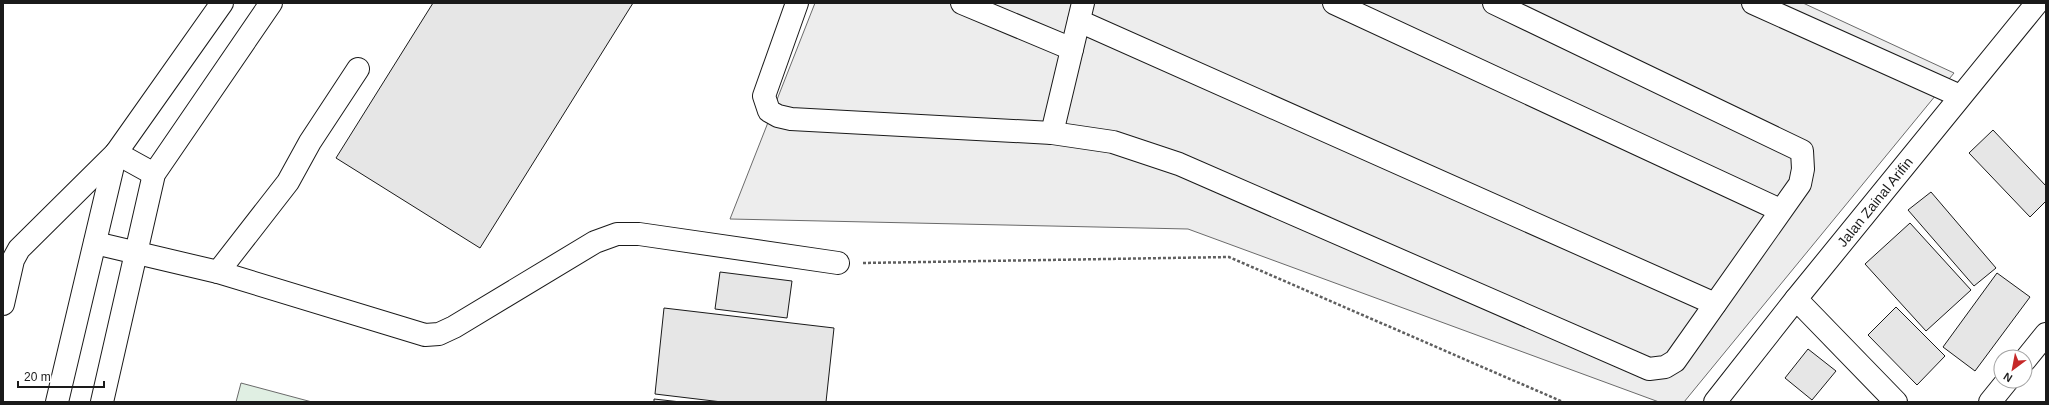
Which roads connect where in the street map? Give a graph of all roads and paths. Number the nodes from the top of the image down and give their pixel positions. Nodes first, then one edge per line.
1 (222, 3) edge
2 (271, 3) edge
3 (797, 3) edge
4 (962, 3) edge
5 (1334, 3) edge
6 (1494, 3) edge
7 (1753, 3) edge
8 (2037, 3) edge
9 (1081, 12) edge
10 (1072, 49) junction
11 (358, 69) dead end
12 (1960, 96) junction
13 (1052, 133) junction
14 (116, 154) junction
15 (154, 174) junction
16 (1780, 210) junction
17 (95, 243) junction
18 (136, 252) junction
19 (838, 264) joint
20 (218, 272) junction
21 (1796, 299) junction
22 (3, 304) edge
23 (1715, 304) junction
24 (2046, 334) edge
25 (2033, 350) edge
26 (2001, 389) edge
27 (57, 402) edge
28 (102, 402) edge
29 (1563, 402) edge
30 (1715, 402) edge
31 (1896, 402) edge
32 (1990, 402) edge

1 - 14 street
2 - 15 street
3 - 13 street
4 - 10 street
5 - 16 street
6 - 16 street
7 - 12 street
8 - 12 street, Jalan Zainal Arifin
9 - 10 street
9 - 23 street
10 - 13 street
11 - 20 street
12 - 21 street, Jalan Zainal Arifin
13 - 23 street
14 - 15 street
14 - 17 street
14 - 22 street
15 - 18 street
16 - 23 street
17 - 18 street
17 - 27 street
18 - 20 street
18 - 28 street
19 - 20 street
19 - 29 path
21 - 30 street, Jalan Zainal Arifin
21 - 31 street
24 - 25 street
26 - 32 street

